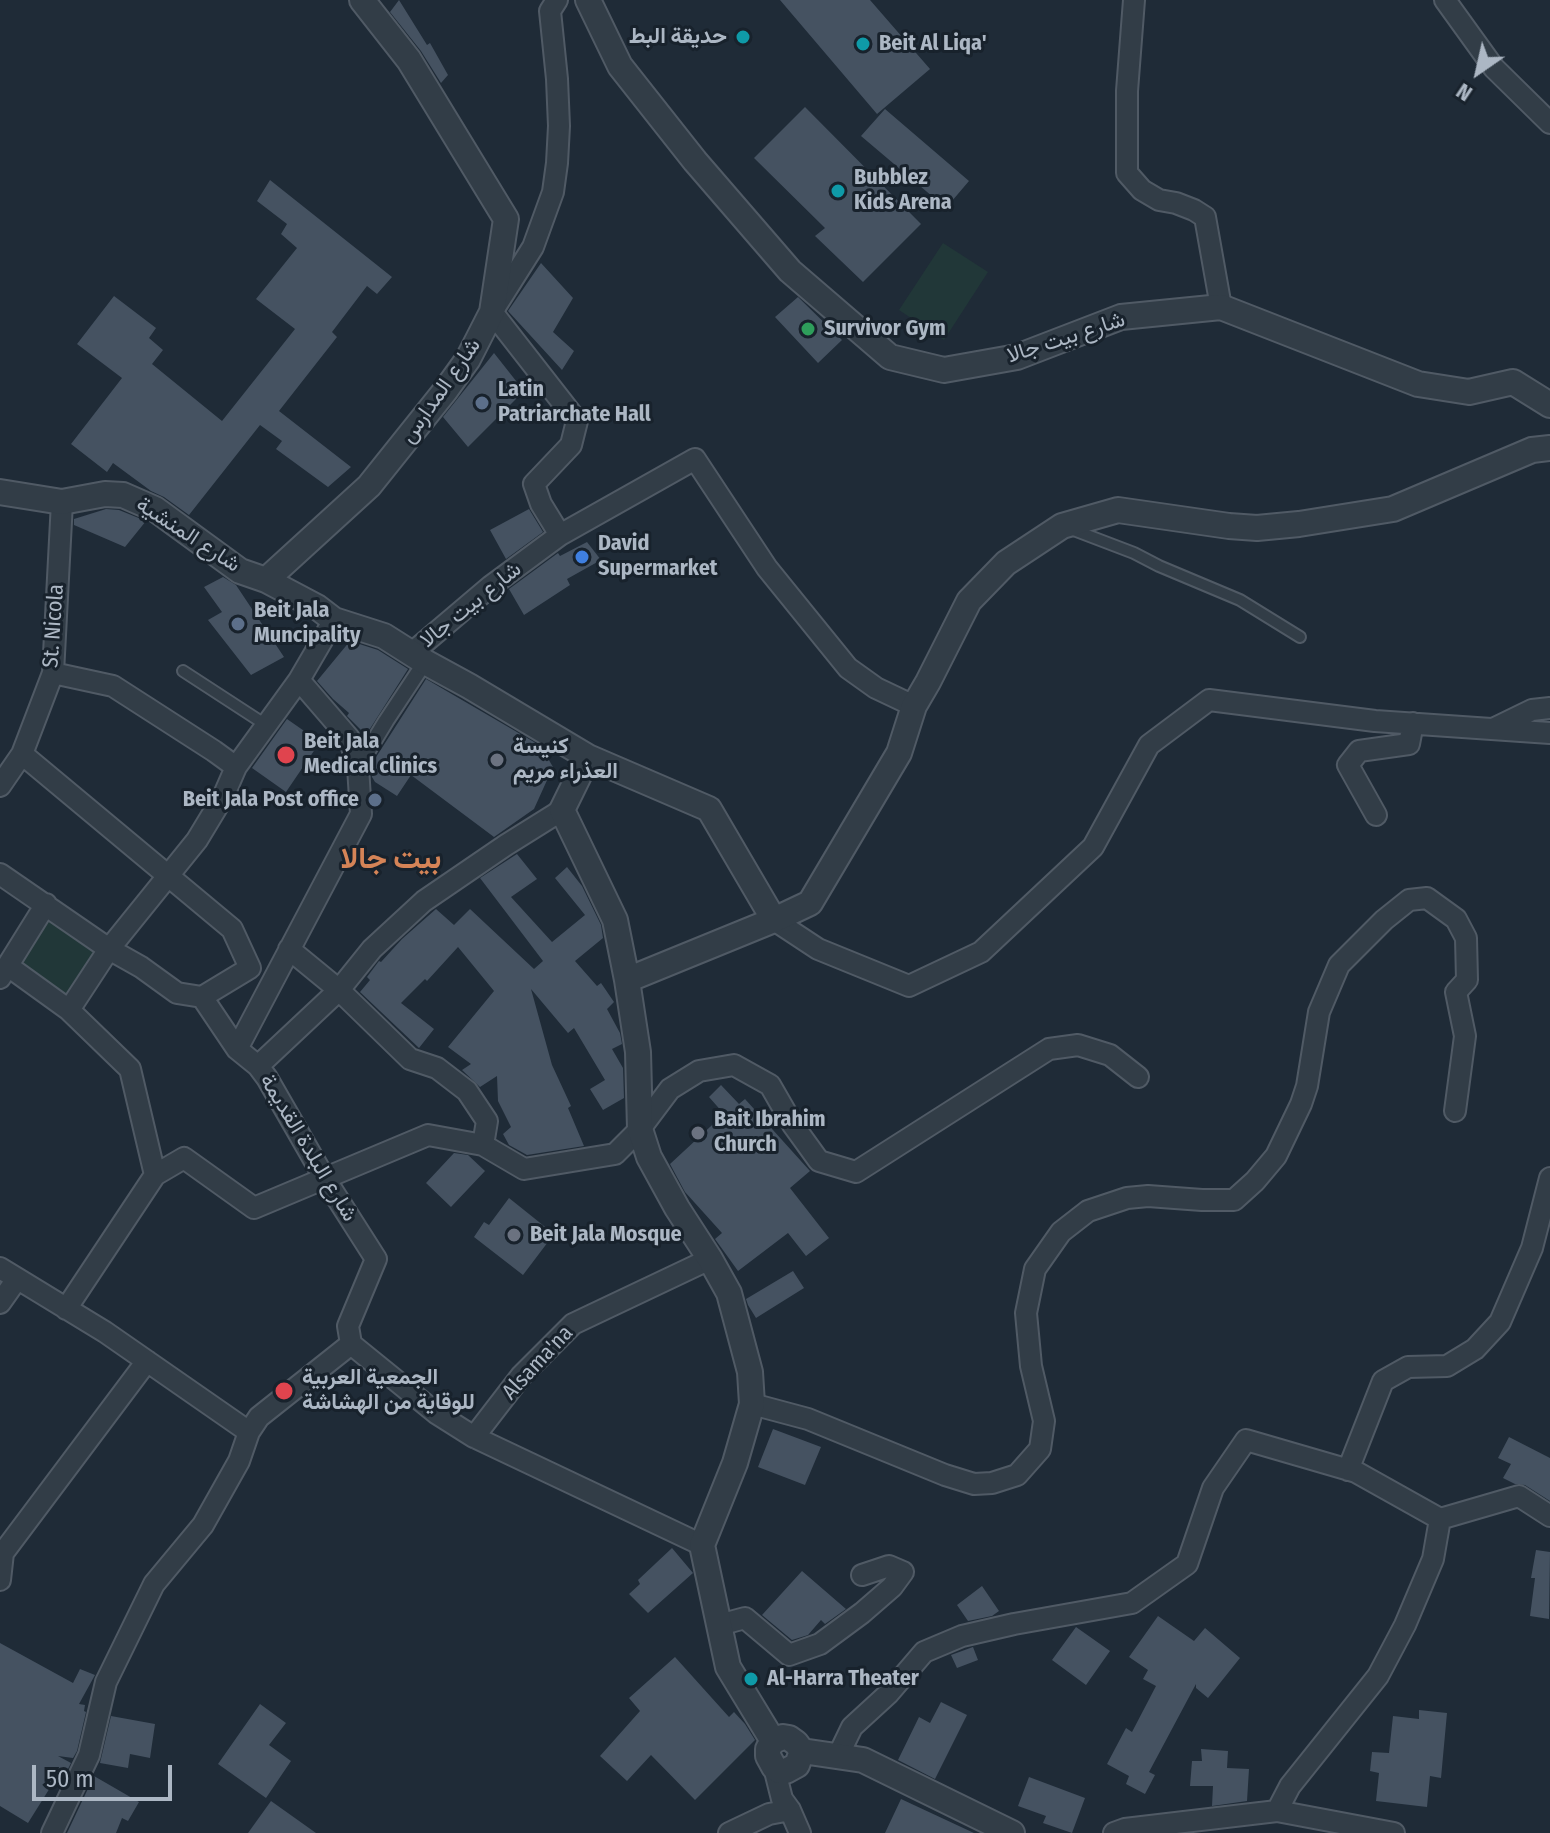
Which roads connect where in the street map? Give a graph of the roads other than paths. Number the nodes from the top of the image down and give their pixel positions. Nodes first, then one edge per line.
1 (362, 0) edge
2 (557, 0) edge
3 (588, 0) edge
4 (1134, 0) edge
5 (1445, 0) edge
6 (1550, 123) edge
7 (1221, 307) junction
8 (492, 312) junction
9 (1550, 405) edge
10 (1550, 448) edge
11 (0, 492) edge
12 (62, 502) junction
13 (1062, 526) junction
14 (560, 535) junction
15 (266, 580) junction
16 (334, 620) junction
17 (1300, 637) dead end
18 (419, 657) junction
19 (183, 671) dead end
20 (53, 673) junction
21 (299, 680) junction
22 (914, 706) junction
23 (1550, 708) edge
24 (1413, 723) junction
25 (266, 725) junction
26 (1495, 728) junction
27 (1550, 733) edge
28 (22, 754) junction
29 (588, 757) junction
30 (236, 767) junction
31 (358, 767) junction
32 (0, 786) edge
33 (562, 810) junction
34 (1376, 815) dead end
35 (0, 874) edge
36 (168, 874) junction
37 (46, 904) junction
38 (774, 920) junction
39 (109, 949) junction
40 (289, 949) junction
41 (4, 972) edge
42 (627, 980) junction
43 (339, 990) junction
44 (202, 997) junction
45 (69, 1010) junction
46 (237, 1049) junction
47 (258, 1066) junction
48 (1138, 1077) dead end
49 (1455, 1111) dead end
50 (640, 1129) junction
51 (483, 1145) junction
52 (155, 1175) junction
53 (1550, 1178) edge
54 (325, 1179) junction
55 (710, 1259) junction
56 (9, 1274) edge
57 (0, 1303) edge
58 (66, 1309) junction
59 (351, 1344) junction
60 (147, 1361) junction
61 (752, 1404) junction
62 (249, 1432) junction
63 (474, 1437) junction
64 (1348, 1470) junction
65 (1550, 1516) edge
66 (1440, 1519) junction
67 (702, 1545) junction
68 (862, 1575) dead end
69 (0, 1580) edge
70 (719, 1625) junction
71 (833, 1755) junction
72 (791, 1761) junction
73 (790, 1800) junction
74 (1277, 1811) junction
75 (52, 1833) edge
76 (729, 1833) edge
77 (800, 1833) edge
78 (1012, 1833) edge
79 (1114, 1833) edge
80 (1394, 1833) edge

1 - 8 street, شارع المدارس
2 - 8 street
3 - 7 street, شارع بيت جالا
4 - 7 street
5 - 6 street
7 - 9 street, شارع بيت جالا
8 - 14 street
8 - 15 street, شارع المدارس
10 - 13 street
11 - 12 street, شارع المنشية
12 - 15 street, شارع المنشية
12 - 20 street, St. Nicola
13 - 17 lane
13 - 22 street
14 - 18 street, شارع بيت جالا
14 - 22 street, شارع بيت جالا
15 - 16 street, شارع المنشية
16 - 18 street, شارع المنشية
16 - 21 street
18 - 29 street, شارع المنشية
18 - 31 street
19 - 25 lane
20 - 28 street, St. Nicola
20 - 30 street
21 - 25 street
21 - 31 street
22 - 38 street
23 - 26 street
24 - 26 street
24 - 34 street
24 - 38 street
25 - 30 street
26 - 27 street
28 - 32 street, St. Nicola
28 - 36 street
29 - 33 street
29 - 38 street, شارع المنشية
30 - 36 street
31 - 40 street
33 - 42 street
33 - 43 street
35 - 37 street
36 - 39 street
36 - 44 street
37 - 39 street
37 - 41 street
38 - 42 street
39 - 44 street
39 - 45 street
40 - 43 street
40 - 46 street
41 - 45 street
42 - 50 street
43 - 47 street
43 - 51 street
44 - 46 street, شارع البلدة القديمة
45 - 52 street
46 - 47 street, شارع البلدة القديمة
47 - 54 street, شارع البلدة القديمة
48 - 50 street
49 - 61 street
50 - 51 street
50 - 55 street
51 - 54 street
52 - 54 street
52 - 58 street
53 - 64 street
54 - 59 street, شارع البلدة القديمة
55 - 61 street
55 - 63 street, Alsama'na
56 - 57 street
56 - 58 street
58 - 60 street
59 - 62 street
59 - 63 street
60 - 62 street
60 - 69 street
61 - 67 street
62 - 75 street
63 - 67 street
64 - 66 street
64 - 71 street
65 - 66 street
66 - 74 street
67 - 70 street
68 - 70 street
70 - 72 street
71 - 72 street
71 - 73 street
71 - 78 street
72 - 73 street
73 - 76 street
73 - 77 street
74 - 79 street
74 - 80 street

